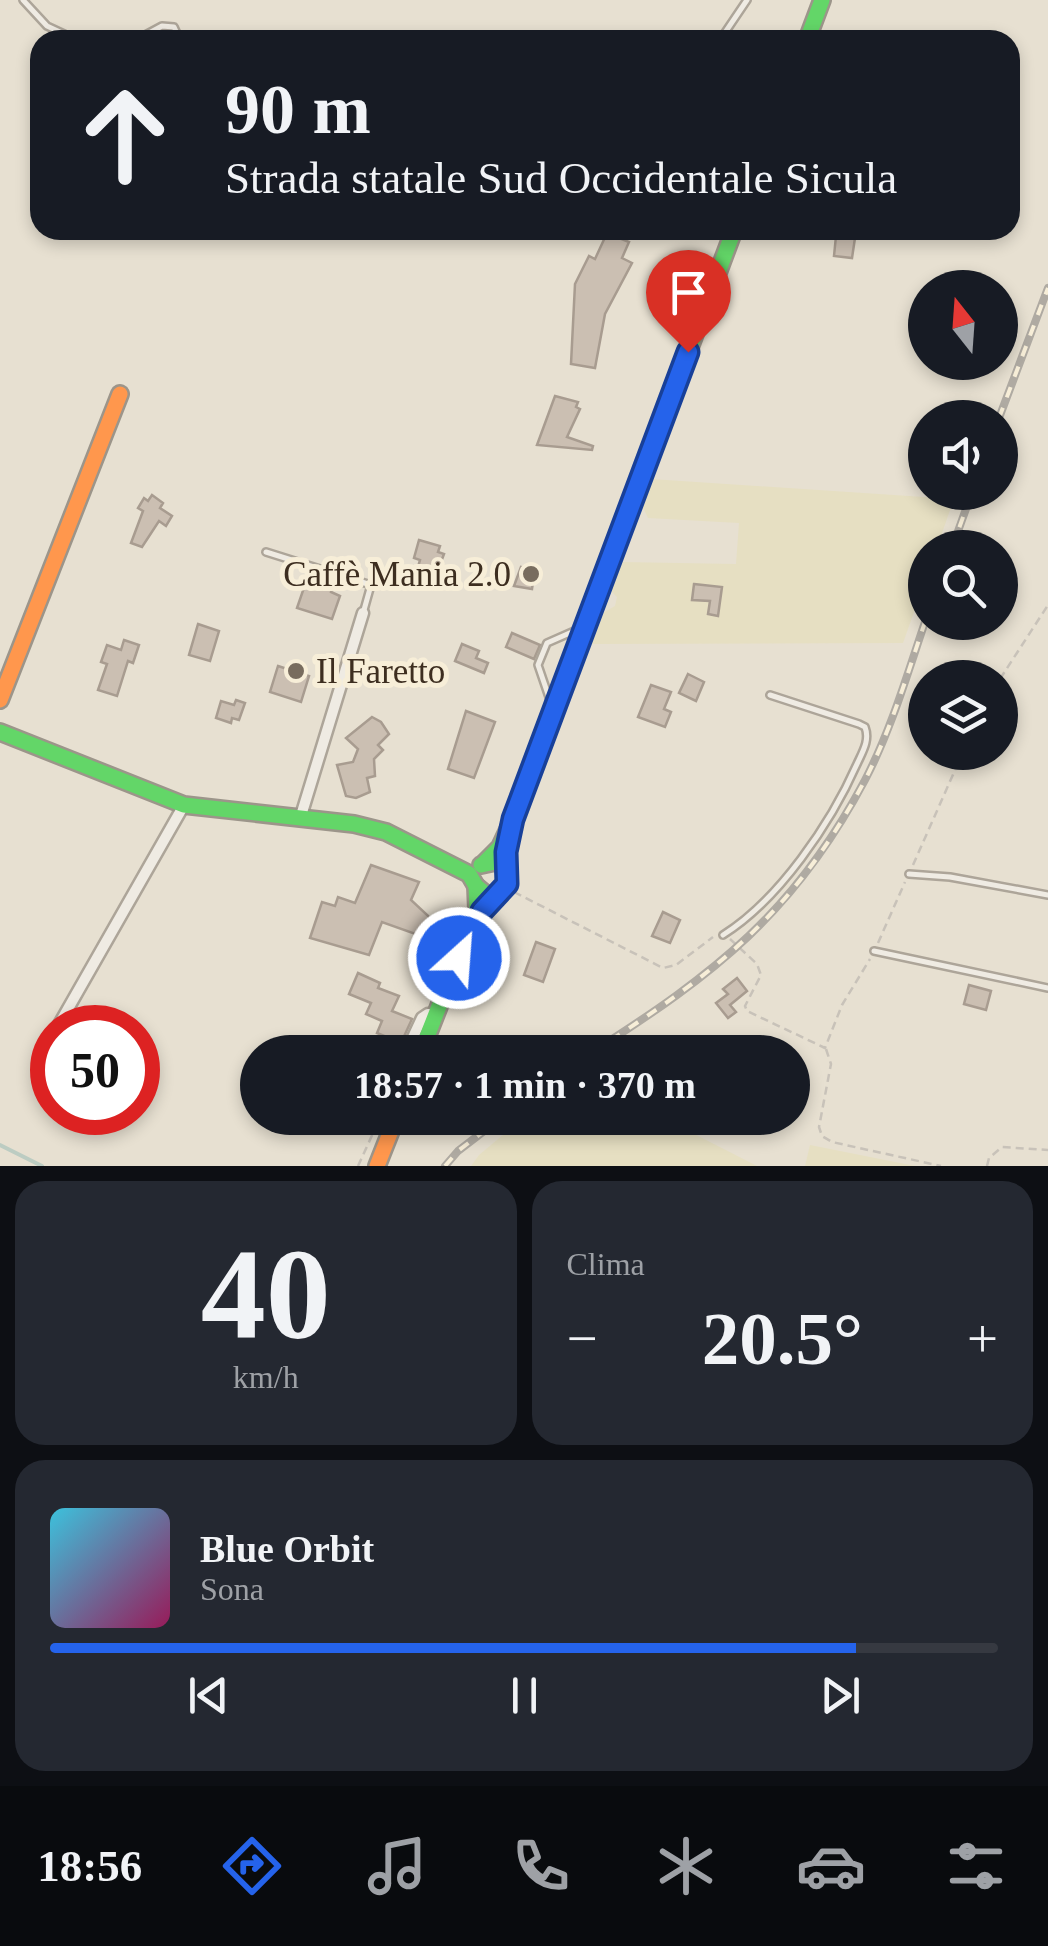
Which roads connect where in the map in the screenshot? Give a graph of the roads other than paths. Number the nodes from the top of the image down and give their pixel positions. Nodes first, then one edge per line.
1 (23, 0) edge
2 (747, 0) edge
3 (822, 0) edge
4 (56, 30) edge
5 (727, 30) edge
6 (811, 30) edge
7 (730, 240) edge
8 (120, 394) dead end
9 (266, 552) dead end
10 (363, 613) joint
11 (584, 627) junction
12 (770, 695) dead end
13 (0, 700) edge
14 (553, 710) junction
15 (0, 732) edge
16 (184, 805) junction
17 (300, 818) junction
18 (513, 819) junction
19 (450, 862) junction
20 (483, 864) junction
21 (908, 874) road end
22 (475, 884) junction
23 (503, 885) junction
24 (1048, 894) edge
25 (470, 930) junction
26 (723, 935) road end
27 (874, 951) road end
28 (1048, 988) edge
29 (71, 1005) edge
30 (424, 1035) edge
31 (389, 1135) edge
32 (377, 1166) edge

1 - 4 lane
2 - 5 lane
3 - 6 main road
7 - 11 main road
8 - 13 main road
9 - 10 lane
10 - 17 street
11 - 14 main road
11 - 14 lane
12 - 26 lane
14 - 18 main road
15 - 16 main road
16 - 17 main road
16 - 29 street
17 - 19 main road
18 - 20 main road
18 - 23 main road
19 - 20 main road
19 - 22 main road
20 - 22 main road
20 - 23 main road
21 - 24 lane
22 - 23 main road
22 - 25 main road
23 - 25 main road
25 - 30 main road
27 - 28 lane
31 - 32 main road

